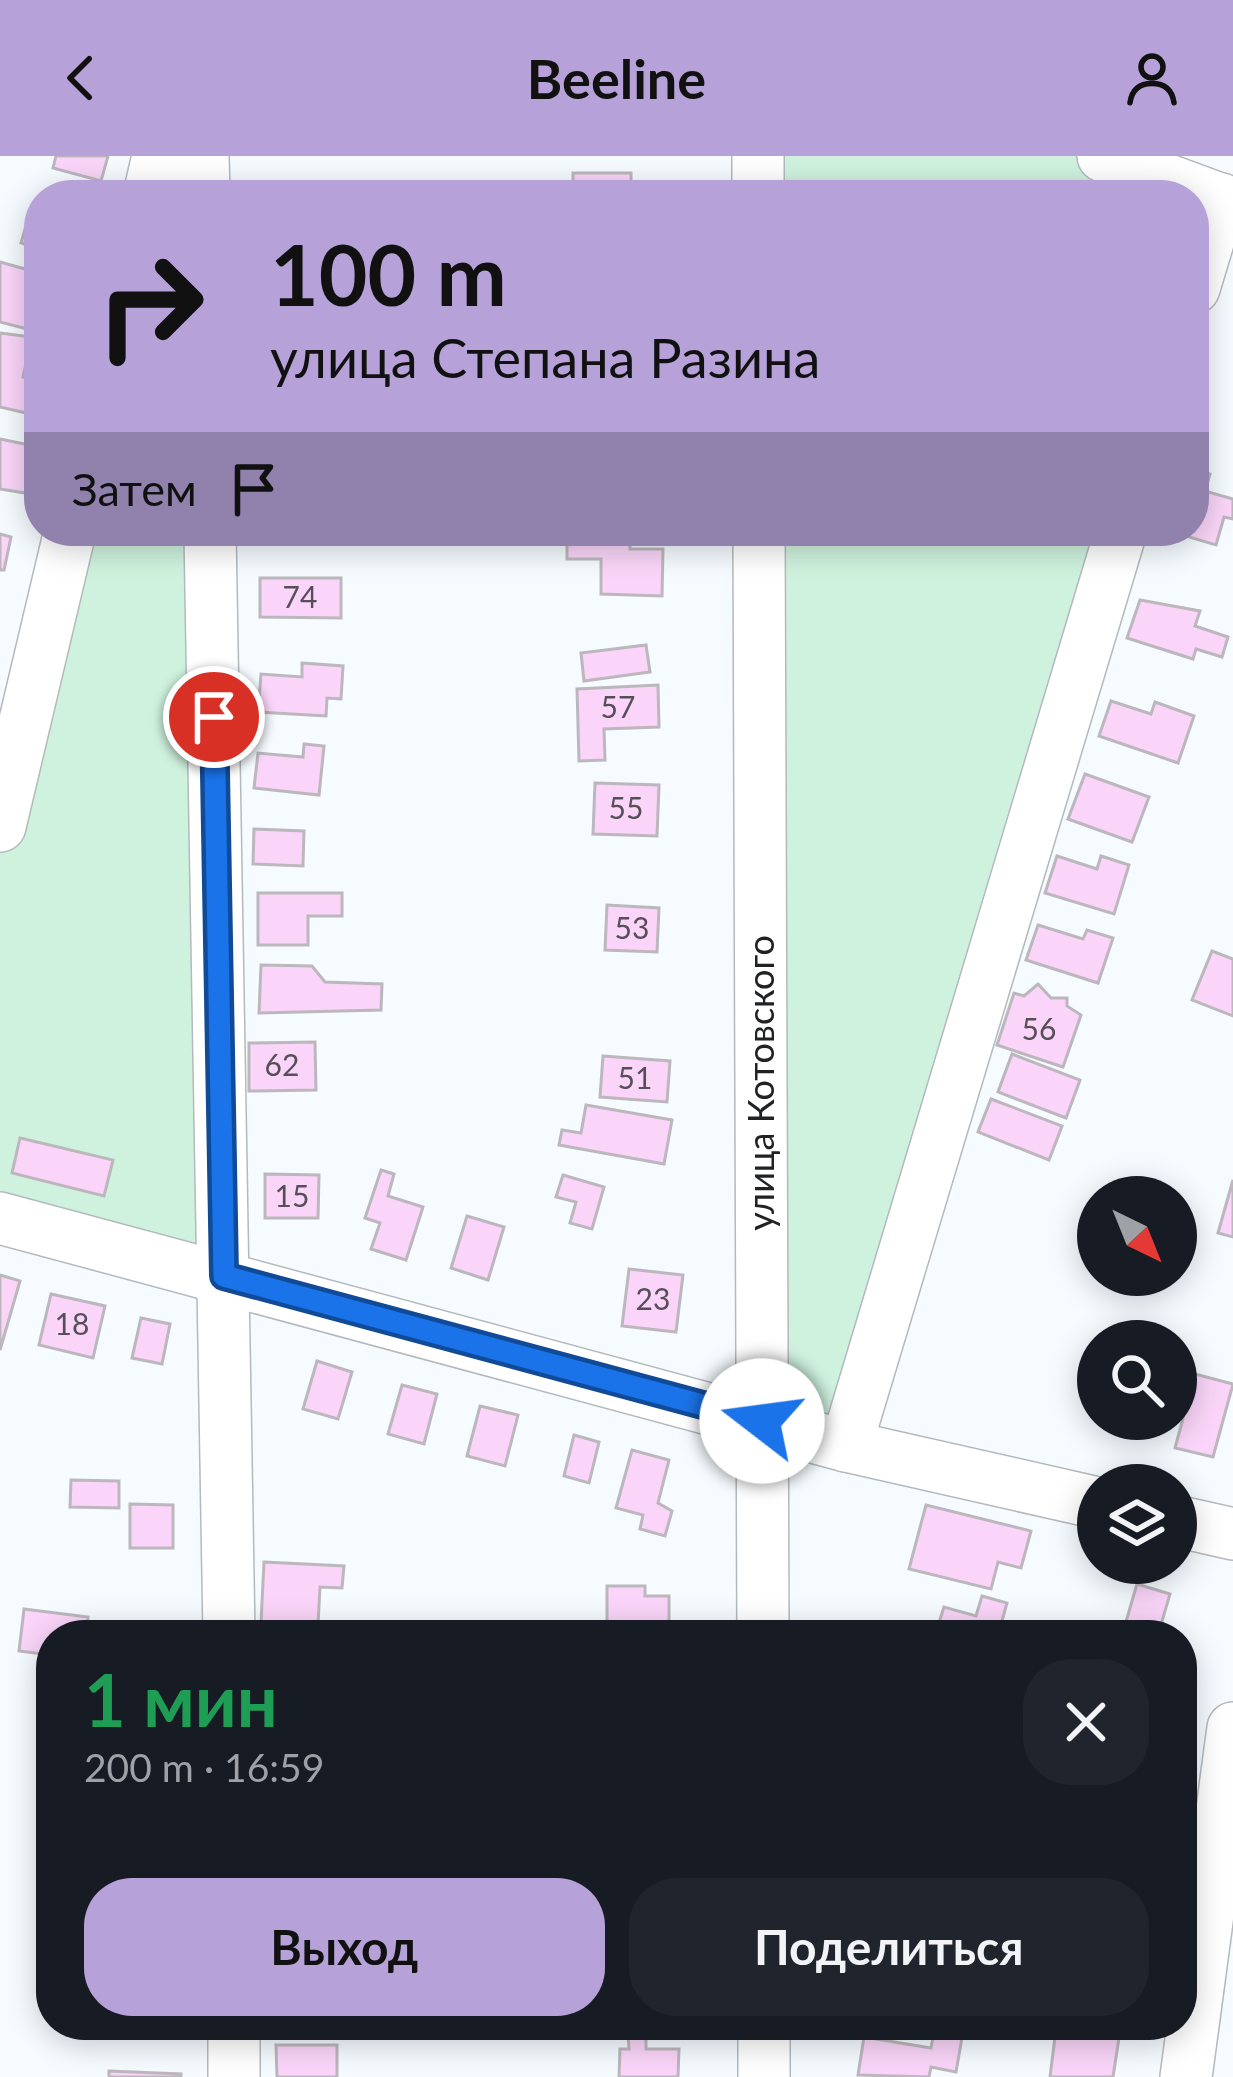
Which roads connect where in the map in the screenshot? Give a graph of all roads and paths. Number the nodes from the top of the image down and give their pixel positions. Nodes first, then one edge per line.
1 (1103, 156) edge
2 (1169, 180) edge
3 (1227, 201) edge
4 (1209, 248) edge
5 (66, 546) edge
6 (210, 546) edge
7 (759, 546) edge
8 (1116, 546) edge
9 (0, 826) edge
10 (0, 1218) edge
11 (224, 1276) junction
12 (762, 1421) junction
13 (846, 1446) junction
14 (1077, 1498) edge
15 (1197, 1526) edge
16 (1233, 1534) edge
17 (229, 1620) edge
18 (763, 1620) edge
19 (1233, 1728) edge
20 (1197, 1995) edge
21 (234, 2040) edge
22 (764, 2040) edge
23 (1191, 2040) edge
24 (235, 2077) edge
25 (764, 2077) edge
26 (1186, 2077) edge

1 - 2 street
3 - 4 street
5 - 9 street
6 - 11 street
7 - 12 street, улица Котовского
8 - 13 street
10 - 11 street
11 - 12 street
11 - 17 street
12 - 13 street
12 - 18 street, улица Котовского
13 - 14 street
15 - 16 street
19 - 20 street
21 - 24 street
22 - 25 street
23 - 26 street

